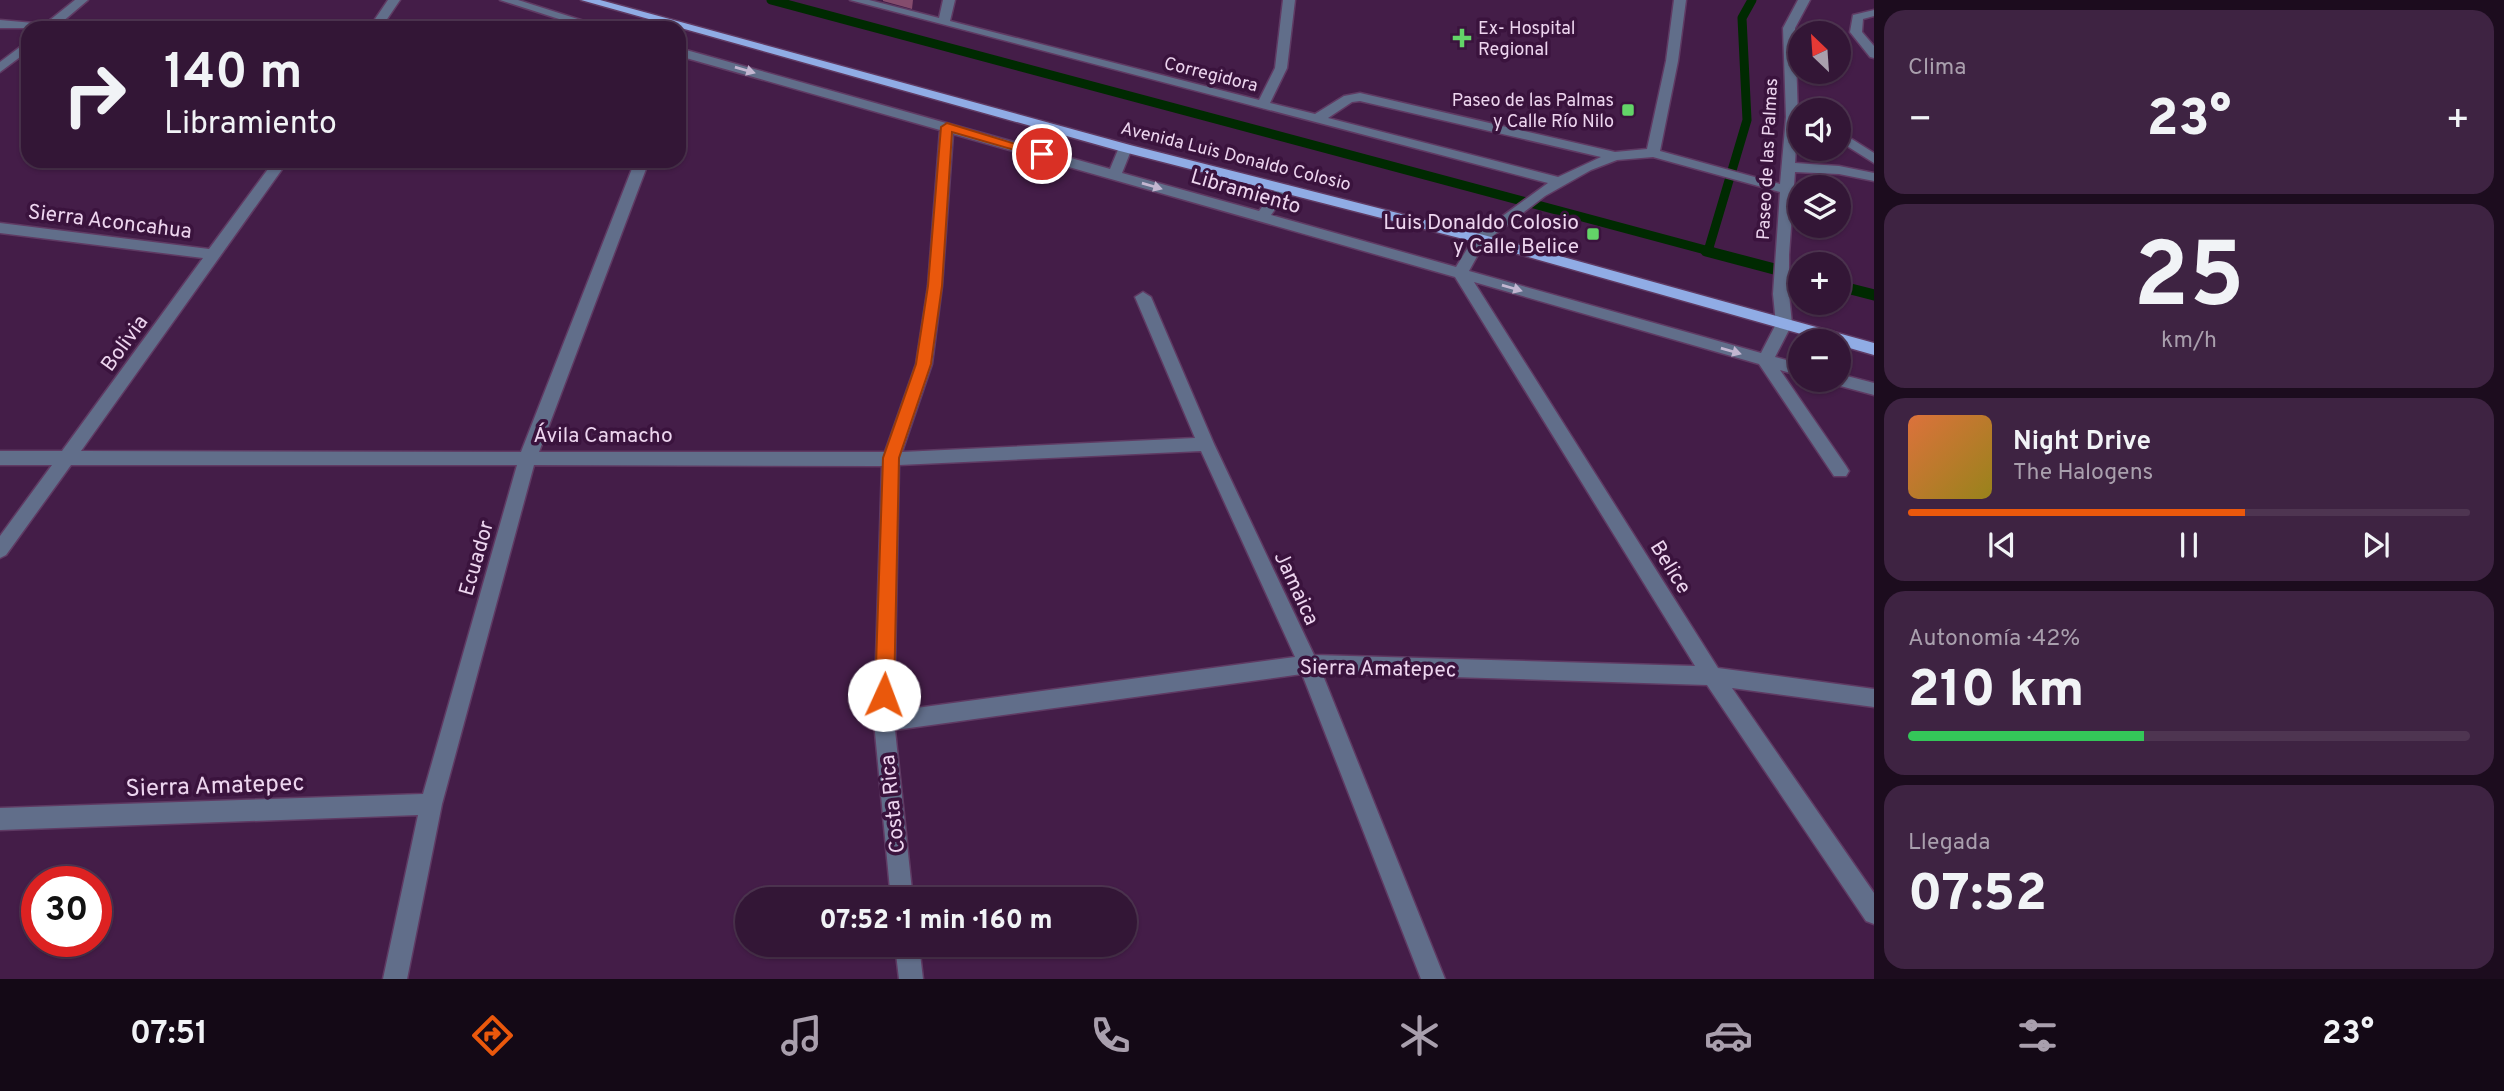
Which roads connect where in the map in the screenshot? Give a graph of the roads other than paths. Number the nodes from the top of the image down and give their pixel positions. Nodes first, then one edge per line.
1 (82, 0) edge
2 (394, 0) edge
3 (506, 0) edge
4 (587, 0) edge
5 (856, 0) edge
6 (949, 0) edge
7 (1289, 0) edge
8 (1680, 0) edge
9 (1804, 0) edge
10 (1874, 13) edge
11 (56, 21) edge
12 (379, 21) edge
13 (576, 21) edge
14 (663, 21) edge
15 (944, 23) junction
16 (0, 24) edge
17 (21, 26) edge
18 (686, 27) edge
19 (21, 51) edge
20 (1874, 54) edge
21 (686, 58) edge
22 (0, 68) edge
23 (1796, 98) edge
24 (1263, 105) junction
25 (1317, 119) junction
26 (947, 127) junction
27 (1851, 143) edge
28 (1125, 148) junction
29 (1653, 153) junction
30 (1615, 156) junction
31 (1874, 159) edge
32 (1789, 161) edge
33 (1788, 167) junction
34 (276, 168) edge
35 (639, 168) edge
36 (1114, 175) junction
37 (1874, 177) edge
38 (1558, 181) junction
39 (1283, 188) junction
40 (1787, 190) junction
41 (1262, 218) junction
42 (0, 228) edge
43 (1480, 239) junction
44 (215, 255) junction
45 (1460, 273) junction
46 (1143, 297) dead end
47 (1784, 324) junction
48 (1874, 349) edge
49 (1765, 360) junction
50 (1788, 366) edge
51 (1851, 383) edge
52 (1874, 389) edge
53 (1206, 444) junction
54 (528, 457) junction
55 (0, 458) edge
56 (65, 458) junction
57 (891, 458) junction
58 (1840, 471) dead end
59 (0, 550) edge
60 (1308, 664) junction
61 (1712, 676) junction
62 (1874, 698) edge
63 (884, 722) junction
64 (431, 804) junction
65 (0, 819) edge
66 (901, 887) edge
67 (1874, 913) edge
68 (908, 957) edge
69 (395, 979) edge
70 (911, 979) edge
71 (1433, 979) edge

1 - 11 street
2 - 12 street
3 - 13 street
4 - 14 main road, Avenida Luis Donaldo Colosio
5 - 15 street, Corregidora
6 - 15 street
7 - 24 street
8 - 29 street
9 - 23 street, Paseo de las Palmas
10 - 20 street
15 - 24 street, Corregidora
16 - 17 street
18 - 28 main road, Avenida Luis Donaldo Colosio
19 - 22 street
21 -> 26 street, Libramiento
24 - 25 street, Corregidora
25 - 30 street
25 - 38 street, Corregidora
26 - 36 street, Libramiento
26 - 57 street, Costa Rica
27 - 31 street
28 - 36 street
28 - 39 main road, Avenida Luis Donaldo Colosio
29 - 30 street
29 - 40 street
30 - 38 street
32 - 33 street, Paseo de las Palmas
33 - 37 street
33 - 40 street, Paseo de las Palmas
34 - 44 street, Bolivia
35 - 54 street, Ecuador
36 -> 41 street, Libramiento
38 - 43 street
39 - 41 street
39 - 43 main road, Avenida Luis Donaldo Colosio
40 - 47 street, Paseo de las Palmas
41 - 45 street, Libramiento
42 - 44 street, Sierra Aconcahua
43 - 45 street
43 - 47 main road, Avenida Luis Donaldo Colosio
44 - 56 street, Bolivia
45 -> 49 street, Libramiento
45 - 61 street, Belice
46 - 53 street, Jamaica
47 - 48 main road, Avenida Luis Donaldo Colosio
47 - 49 street
49 - 50 street, Libramiento
49 - 58 street
51 - 52 street
53 - 57 street, Ávila Camacho
53 - 60 street, Jamaica
54 - 56 street, Ávila Camacho
54 - 57 street, Ávila Camacho
54 - 64 street, Ecuador
55 - 56 street, Ávila Camacho
56 - 59 street, Bolivia
57 - 63 street, Costa Rica
60 - 61 street, Sierra Amatepec
60 - 63 street, Sierra Amatepec
60 - 71 street, Jamaica
61 - 62 street, Sierra Amatepec
61 - 67 street, Belice
63 - 66 street, Costa Rica
64 - 65 street, Sierra Amatepec
64 - 69 street, Ecuador
68 - 70 street

